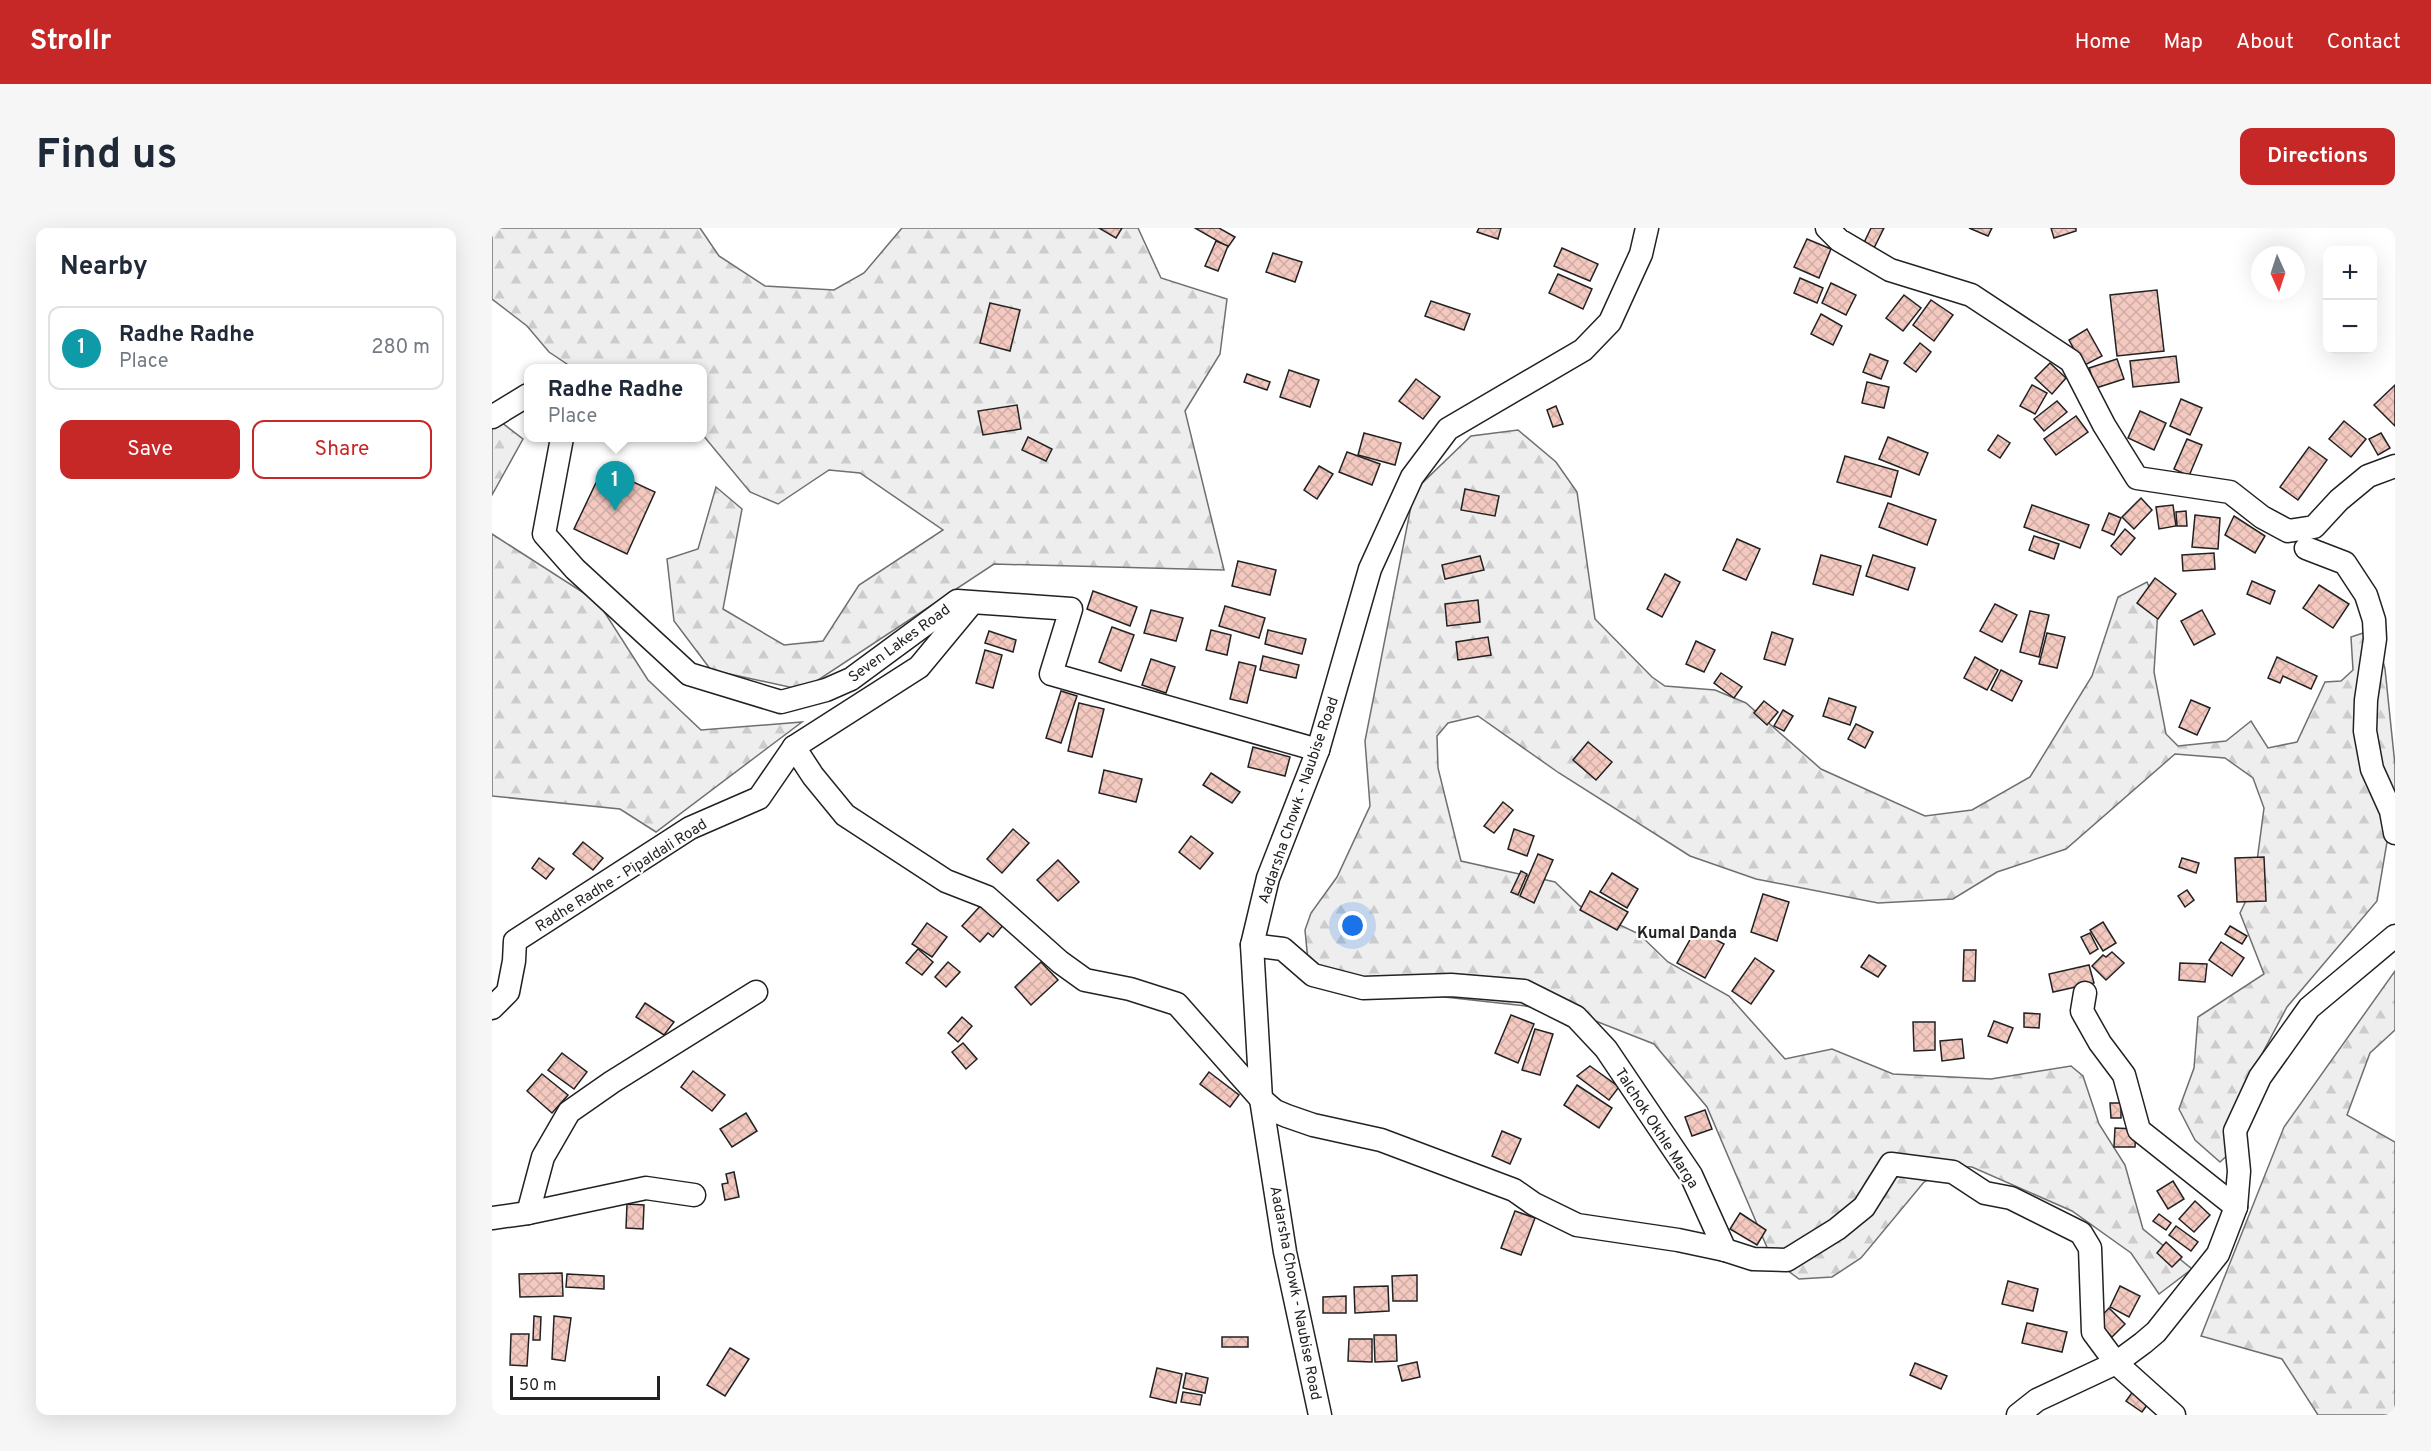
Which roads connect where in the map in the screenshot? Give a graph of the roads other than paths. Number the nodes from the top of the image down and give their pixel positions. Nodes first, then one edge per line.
1 (1647, 228) edge
2 (1827, 228) edge
3 (524, 397) edge
4 (492, 417) edge
5 (561, 442) edge
6 (2395, 466) edge
7 (2306, 548) dead end
8 (972, 603) junction
9 (794, 747) junction
10 (1318, 750) junction
11 (2395, 833) edge
12 (2395, 936) edge
13 (1252, 945) junction
14 (756, 992) dead end
15 (2085, 993) dead end
16 (492, 1008) edge
17 (1261, 1099) junction
18 (694, 1195) dead end
19 (2236, 1207) junction
20 (528, 1213) junction
21 (492, 1218) edge
22 (1725, 1250) junction
23 (2116, 1364) junction
24 (1320, 1415) edge
25 (2018, 1415) edge
26 (2174, 1415) edge

1 - 10 street, Aadarsha Chowk - Naubise Road
2 - 6 street
3 - 4 street
5 - 8 street, Seven Lakes Road
7 - 11 street
8 - 9 street, Radhe Radhe - Pipaldali Road
8 - 10 street, Seven Lakes Road
9 - 16 street, Radhe Radhe - Pipaldali Road
9 - 17 street
10 - 13 street, Aadarsha Chowk - Naubise Road
12 - 19 street
13 - 17 street, Aadarsha Chowk - Naubise Road
13 - 22 street, Talchok Okhle Marga
14 - 20 street
15 - 19 street
17 - 22 street
17 - 24 street, Aadarsha Chowk - Naubise Road
18 - 20 street
19 - 23 street
20 - 21 street
22 - 23 street
23 - 25 street
23 - 26 street

